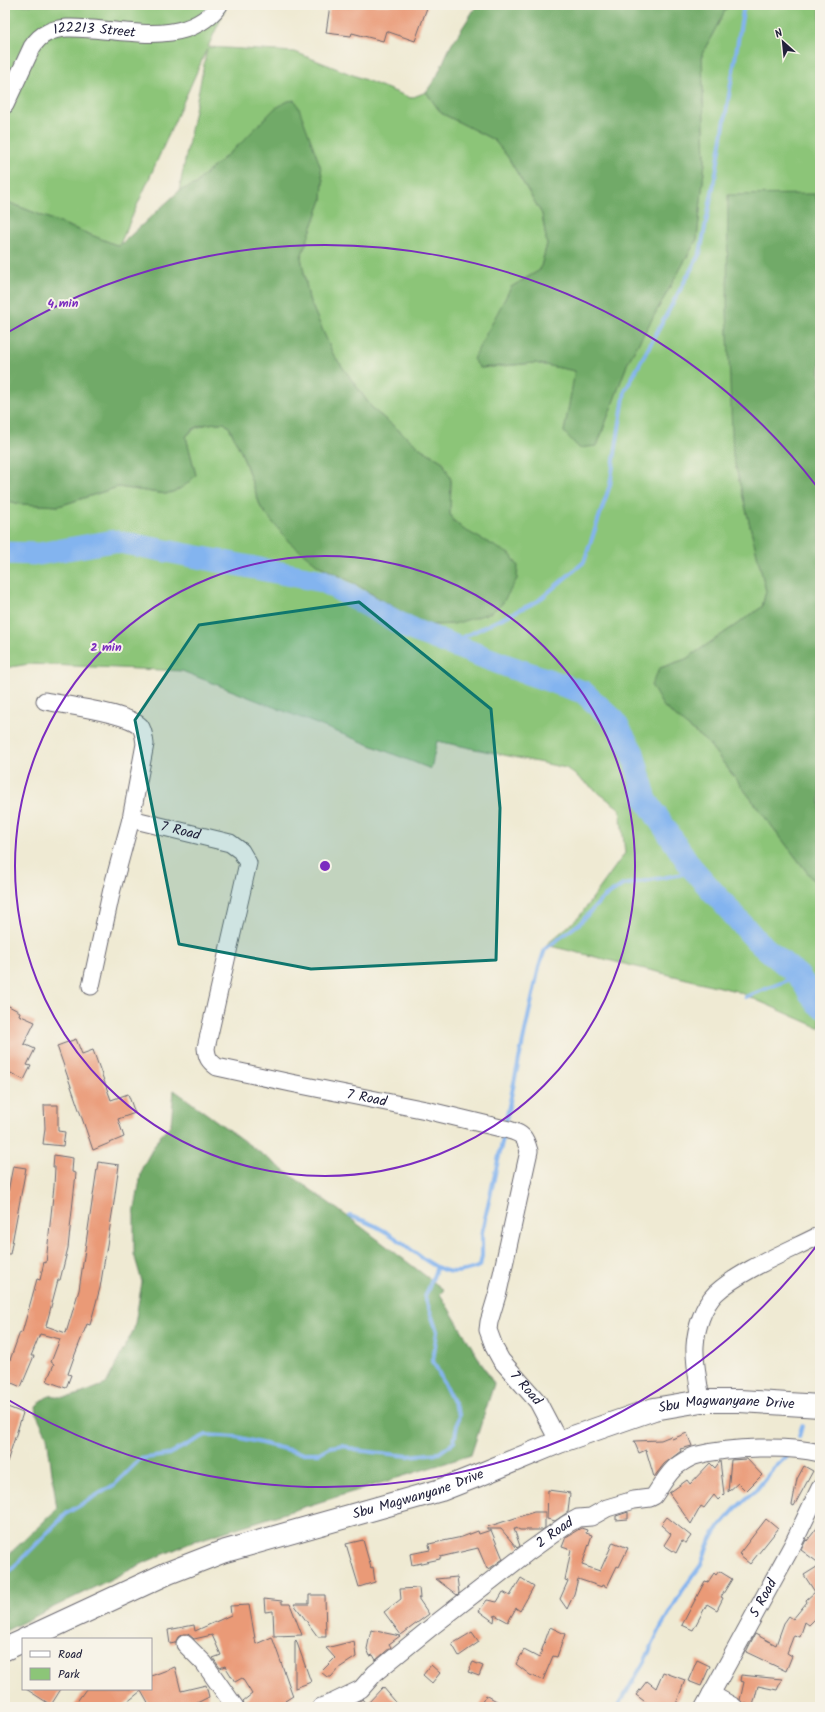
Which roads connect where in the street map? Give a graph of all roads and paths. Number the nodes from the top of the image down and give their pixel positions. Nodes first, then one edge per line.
1 (219, 5) edge
2 (5, 105) edge
3 (45, 701) dead end
4 (131, 819) junction
5 (91, 986) dead end
6 (820, 1235) edge
7 (701, 1401) junction
8 (820, 1406) edge
9 (559, 1442) junction
10 (820, 1453) edge
11 (820, 1488) edge
12 (28, 1638) edge
13 (22, 1640) edge
14 (185, 1644) dead end
15 (5, 1649) edge
16 (708, 1700) edge
17 (235, 1707) edge
18 (321, 1707) edge
19 (734, 1707) edge

1 - 2 street, 122213 Street
3 - 4 street
4 - 5 street
4 - 9 street, 7 Road
6 - 7 street
7 - 8 main road, Sbu Magwanyane Drive
7 - 9 main road, Sbu Magwanyane Drive
9 - 12 main road, Sbu Magwanyane Drive
10 - 18 street, 2 Road
11 - 16 street, 5 Road
13 - 15 main road
14 - 17 street
16 - 19 street

